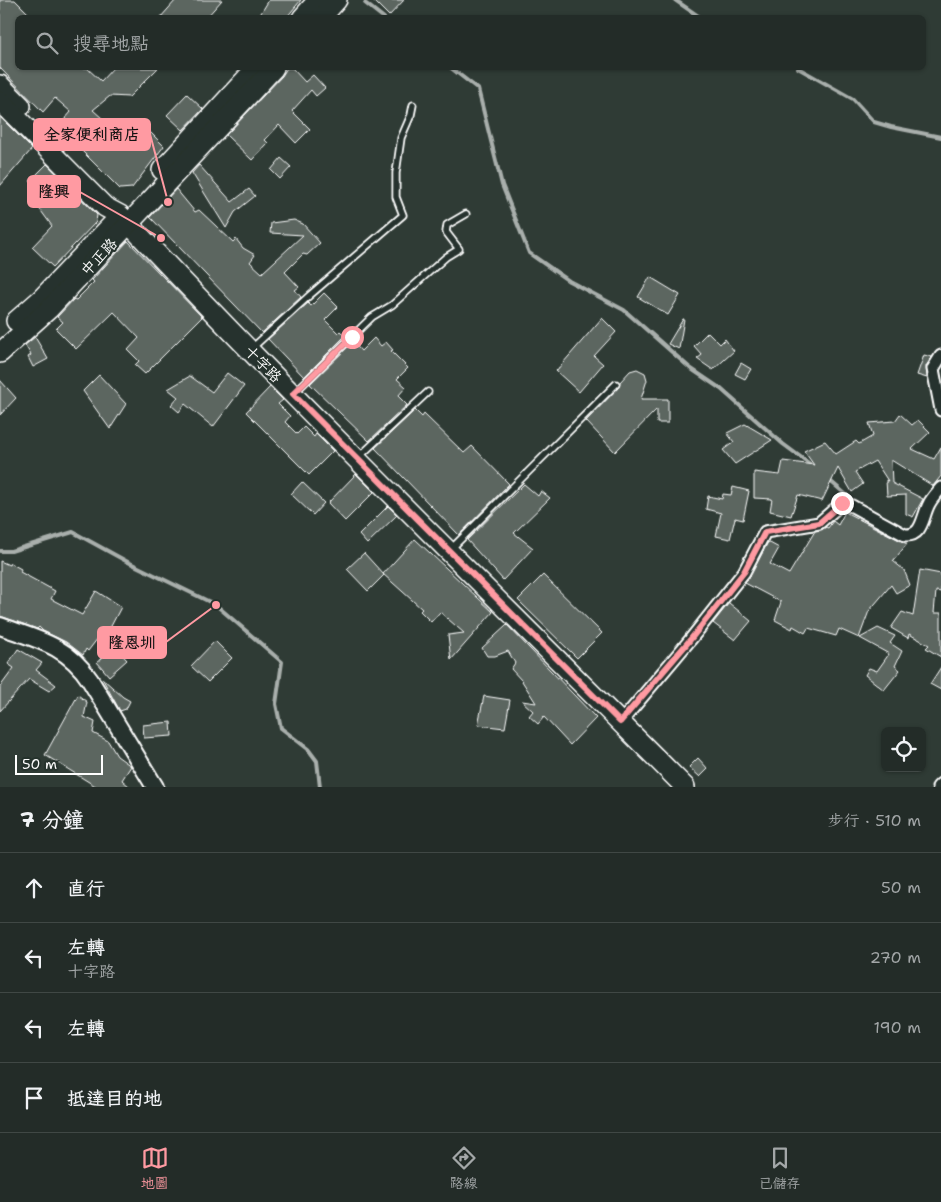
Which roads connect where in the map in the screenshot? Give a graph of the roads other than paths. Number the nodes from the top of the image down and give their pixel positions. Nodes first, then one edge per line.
1 (318, 0) edge
2 (337, 0) edge
3 (305, 15) edge
4 (324, 15) edge
5 (254, 70) edge
6 (272, 70) edge
7 (0, 85) edge
8 (0, 101) edge
9 (413, 105) dead end
10 (466, 214) dead end
11 (124, 220) junction
12 (0, 336) edge
13 (250, 350) junction
14 (0, 353) edge
15 (941, 356) edge
16 (616, 384) dead end
17 (428, 392) dead end
18 (293, 394) junction
19 (941, 410) edge
20 (357, 459) junction
21 (941, 488) edge
22 (449, 551) junction
23 (0, 626) edge
24 (620, 722) junction
25 (941, 784) edge
26 (155, 787) edge
27 (685, 787) edge
28 (938, 787) edge

1 - 3 main road
2 - 4 main road
5 - 11 main road, 中正路
6 - 11 main road, 中正路
7 - 11 main road, 十字路
8 - 11 main road, 十字路
9 - 13 lane
10 - 18 lane
11 - 12 main road, 中正路
11 - 13 main road, 十字路
11 - 14 main road, 中正路
13 - 18 main road, 十字路
15 - 19 street
16 - 22 lane
17 - 20 lane
18 - 20 main road, 十字路
20 - 22 main road, 十字路
21 - 24 street
22 - 24 main road, 十字路
23 - 26 street
24 - 27 main road, 十字路
25 - 28 street

